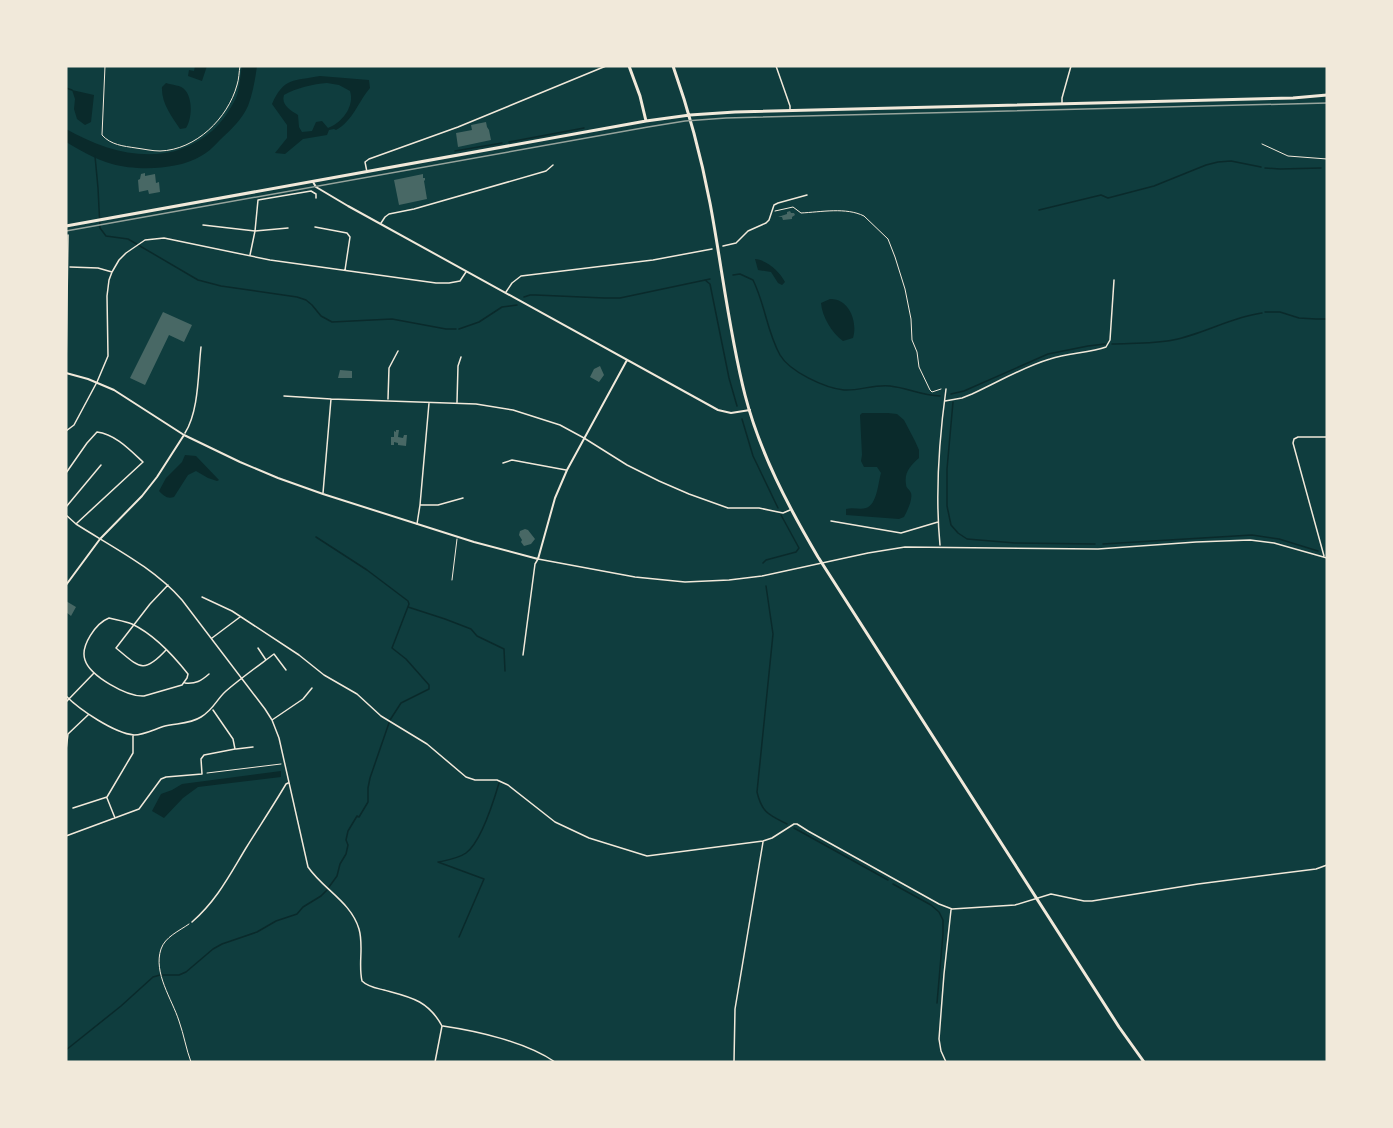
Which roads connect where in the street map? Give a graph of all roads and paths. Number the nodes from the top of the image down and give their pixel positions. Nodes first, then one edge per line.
1 (105, 66) edge
2 (240, 66) edge
3 (606, 66) edge
4 (628, 66) edge
5 (673, 66) edge
6 (776, 66) edge
7 (1071, 66) edge
8 (1327, 95) edge
9 (1062, 104) junction
10 (790, 111) junction
11 (646, 121) junction
12 (1262, 144) dead end
13 (1327, 159) edge
14 (554, 165) dead end
15 (367, 172) junction
16 (313, 182) junction
17 (807, 195) dead end
18 (316, 198) dead end
19 (772, 212) junction
20 (381, 224) junction
21 (203, 225) dead end
22 (66, 226) edge
23 (315, 226) dead end
24 (288, 228) dead end
25 (255, 231) junction
26 (69, 235) dead end
27 (723, 246) dead end
28 (712, 249) dead end
29 (249, 256) junction
30 (69, 267) junction
31 (345, 271) junction
32 (466, 271) junction
33 (112, 273) junction
34 (1114, 280) dead end
35 (505, 293) junction
36 (201, 346) dead end
37 (398, 351) dead end
38 (461, 357) dead end
39 (627, 360) junction
40 (66, 373) edge
41 (97, 382) junction
42 (946, 389) joint
43 (284, 396) dead end
44 (332, 399) junction
45 (388, 400) junction
46 (945, 401) junction
47 (429, 402) junction
48 (457, 403) junction
49 (750, 410) junction
50 (66, 430) edge
51 (184, 435) junction
52 (1327, 437) edge
53 (584, 438) junction
54 (503, 463) dead end
55 (101, 465) dead end
56 (567, 470) junction
57 (66, 473) edge
58 (323, 494) junction
59 (463, 498) dead end
60 (420, 505) junction
61 (66, 507) edge
62 (791, 510) junction
63 (66, 515) edge
64 (831, 521) dead end
65 (938, 522) junction
66 (76, 524) junction
67 (417, 524) junction
68 (457, 537) junction
69 (100, 539) junction
70 (940, 546) junction
71 (1326, 557) edge
72 (538, 559) junction
73 (452, 580) dead end
74 (66, 585) edge
75 (168, 585) junction
76 (202, 597) dead end
77 (240, 617) junction
78 (134, 625) junction
79 (212, 639) junction
80 (258, 648) dead end
81 (167, 649) junction
82 (523, 655) dead end
83 (266, 660) junction
84 (286, 670) dead end
85 (95, 672) junction
86 (209, 674) dead end
87 (242, 679) junction
88 (184, 683) junction
89 (312, 688) dead end
90 (66, 696) edge
91 (70, 699) junction
92 (66, 702) edge
93 (213, 709) junction
94 (88, 714) junction
95 (272, 720) junction
96 (133, 735) junction
97 (253, 747) dead end
98 (235, 749) junction
99 (66, 750) edge
100 (285, 763) junction
101 (202, 774) junction
102 (289, 783) junction
103 (106, 797) junction
104 (73, 808) dead end
105 (115, 818) junction
106 (66, 836) edge
107 (763, 841) junction
108 (1327, 865) edge
109 (1036, 899) junction
110 (952, 909) junction
111 (192, 922) joint
112 (442, 1026) junction
113 (191, 1062) edge
114 (435, 1062) edge
115 (555, 1062) edge
116 (734, 1062) edge
117 (946, 1062) edge
118 (1144, 1062) edge

1 - 2 path
3 - 15 street
4 - 11 main road
5 - 49 main road
6 - 10 street
7 - 9 street
8 - 9 main road
9 - 10 main road
10 - 11 main road
11 - 15 main road
12 - 13 lane
14 - 20 street
15 - 16 main road
16 - 20 street
16 - 22 main road
17 - 19 street
18 - 25 street
19 - 27 street
19 - 42 path
20 - 32 street
21 - 25 street
23 - 31 street
24 - 25 street
25 - 29 street
26 - 30 street
28 - 35 street
29 - 31 street
29 - 33 street
30 - 33 street
30 - 40 street
31 - 32 street
32 - 35 street
33 - 41 street
34 - 46 street
35 - 39 street
36 - 51 street
37 - 45 street
38 - 48 street
39 - 49 street
39 - 53 street
40 - 41 street
41 - 50 street
41 - 51 street
42 - 46 street
43 - 44 street
44 - 45 street
44 - 58 street
45 - 47 street
46 - 65 street
47 - 48 street
47 - 60 street
48 - 53 street
49 - 62 main road
51 - 58 street
51 - 69 street
52 - 71 street
53 - 56 street
53 - 62 street
54 - 56 street
55 - 61 street
56 - 72 street
57 - 66 street
58 - 67 street
59 - 60 street
60 - 67 street
62 - 109 main road
63 - 66 street
64 - 65 street
65 - 70 street
66 - 69 street
67 - 68 street
68 - 72 street
68 - 73 lane
69 - 74 street
69 - 75 street
70 - 71 street
70 - 72 street
72 - 82 street
75 - 78 street
75 - 79 street
76 - 77 street
77 - 79 street
77 - 107 street
78 - 81 street
78 - 81 street
78 - 85 street
79 - 87 street
80 - 83 street
81 - 88 street
83 - 84 street
83 - 87 street
85 - 88 street
85 - 91 street
86 - 88 street
87 - 93 street
87 - 95 street
89 - 95 street
90 - 91 street
91 - 92 street
91 - 94 street
93 - 96 street
93 - 98 street
94 - 96 street
94 - 99 street
95 - 100 street
96 - 103 street
97 - 98 street
98 - 101 street
100 - 101 path
100 - 102 street
101 - 105 street
102 - 111 street
102 - 112 street
103 - 104 street
103 - 105 street
105 - 106 street
107 - 110 street
107 - 116 street
108 - 109 street
109 - 110 street
109 - 118 main road
110 - 117 street
111 - 113 path
112 - 114 street
112 - 115 street

